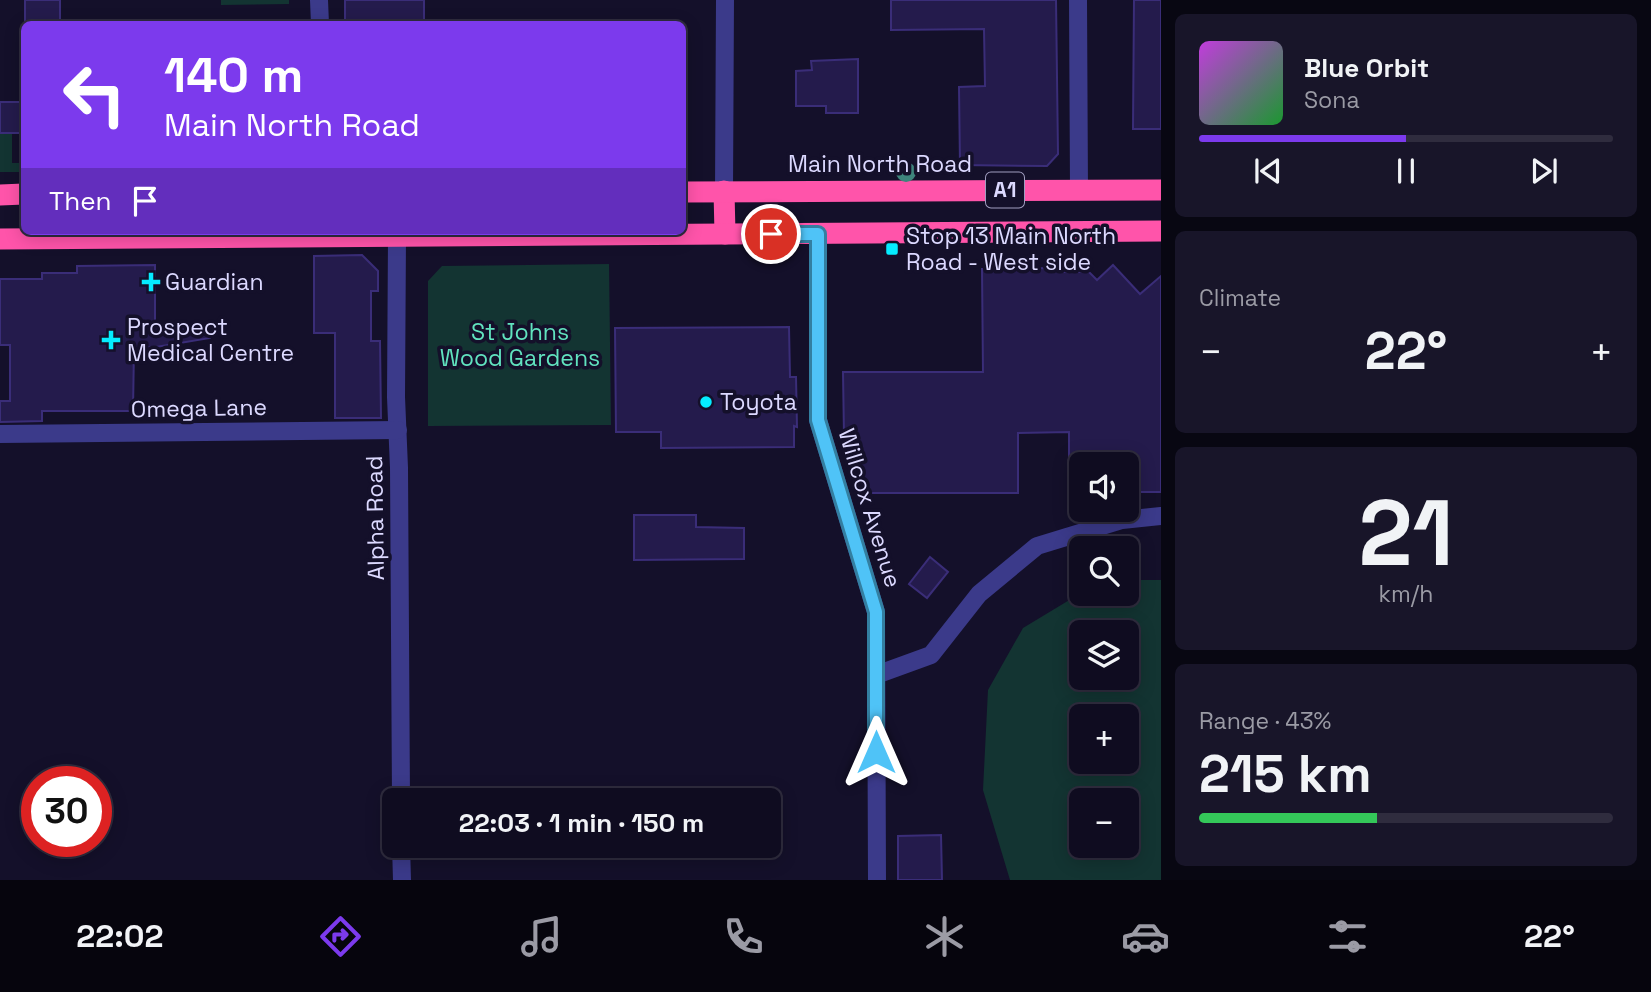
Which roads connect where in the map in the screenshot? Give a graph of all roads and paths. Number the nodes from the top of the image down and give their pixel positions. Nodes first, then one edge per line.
1 (319, 0) edge
2 (725, 0) edge
3 (1078, 0) edge
4 (320, 21) edge
5 (1079, 190) junction
6 (1161, 190) edge
7 (724, 191) junction
8 (686, 192) edge
9 (21, 194) edge
10 (0, 195) edge
11 (1161, 231) edge
12 (686, 234) edge
13 (725, 234) junction
14 (818, 234) junction
15 (318, 235) edge
16 (397, 235) edge
17 (0, 239) edge
18 (398, 430) junction
19 (0, 434) edge
20 (1161, 516) edge
21 (876, 675) junction
22 (401, 788) edge
23 (401, 858) edge
24 (402, 880) edge
25 (877, 880) edge

1 - 4 street
2 - 7 street
3 - 5 street
5 - 6 highway, Main North Road / A1
5 - 7 highway, Main North Road / A1
7 - 8 highway, Main North Road / A1
7 - 13 highway
9 - 10 highway
11 - 14 highway, A1
12 - 13 highway, A1
13 - 14 highway, A1
14 - 21 street, Willcox Avenue
15 - 17 highway, A1
16 - 18 street, Alpha Road
18 - 19 street, Omega Lane
18 - 22 street, Alpha Road
20 - 21 street
21 - 25 street, Willcox Avenue
23 - 24 street

